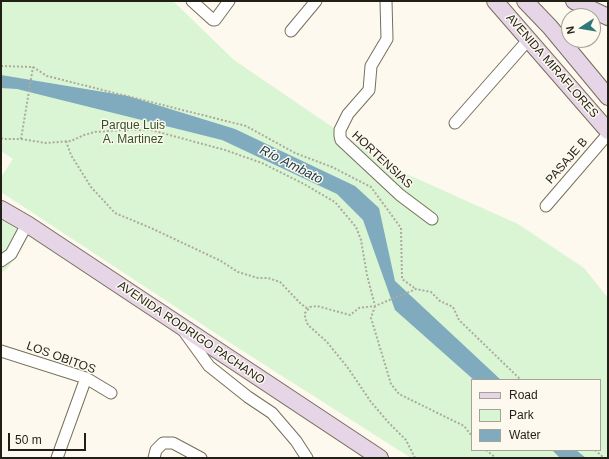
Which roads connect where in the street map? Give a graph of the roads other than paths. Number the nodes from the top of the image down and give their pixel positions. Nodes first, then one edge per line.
1 (192, 1) edge
2 (229, 1) edge
3 (316, 1) edge
4 (386, 1) edge
5 (495, 1) edge
6 (525, 1) edge
7 (574, 1) edge
8 (608, 18) edge
9 (291, 31) dead end
10 (529, 39) junction
11 (608, 97) edge
12 (455, 123) dead end
13 (608, 133) edge
14 (546, 206) dead end
15 (1, 209) edge
16 (432, 219) dead end
17 (27, 224) junction
18 (1, 262) edge
19 (179, 324) junction
20 (1, 351) edge
21 (86, 378) junction
22 (111, 393) dead end
23 (57, 458) edge
24 (154, 458) edge
25 (201, 458) edge
26 (307, 458) edge
27 (380, 458) edge

1 - 2 street
3 - 9 street
4 - 16 street, HORTENSIAS
5 - 10 main road, AVENIDA MIRAFLORES
6 - 11 main road, AVENIDA MIRAFLORES
7 - 8 main road
10 - 12 street
10 - 13 main road, AVENIDA MIRAFLORES
13 - 14 street, PASAJE B
15 - 17 main road, AVENIDA RODRIGO PACHANO
17 - 18 street
17 - 19 main road, AVENIDA RODRIGO PACHANO
19 - 26 street
19 - 27 main road, AVENIDA RODRIGO PACHANO
20 - 21 street, LOS OBITOS
21 - 22 street, LOS OBITOS
21 - 23 street
24 - 25 street

